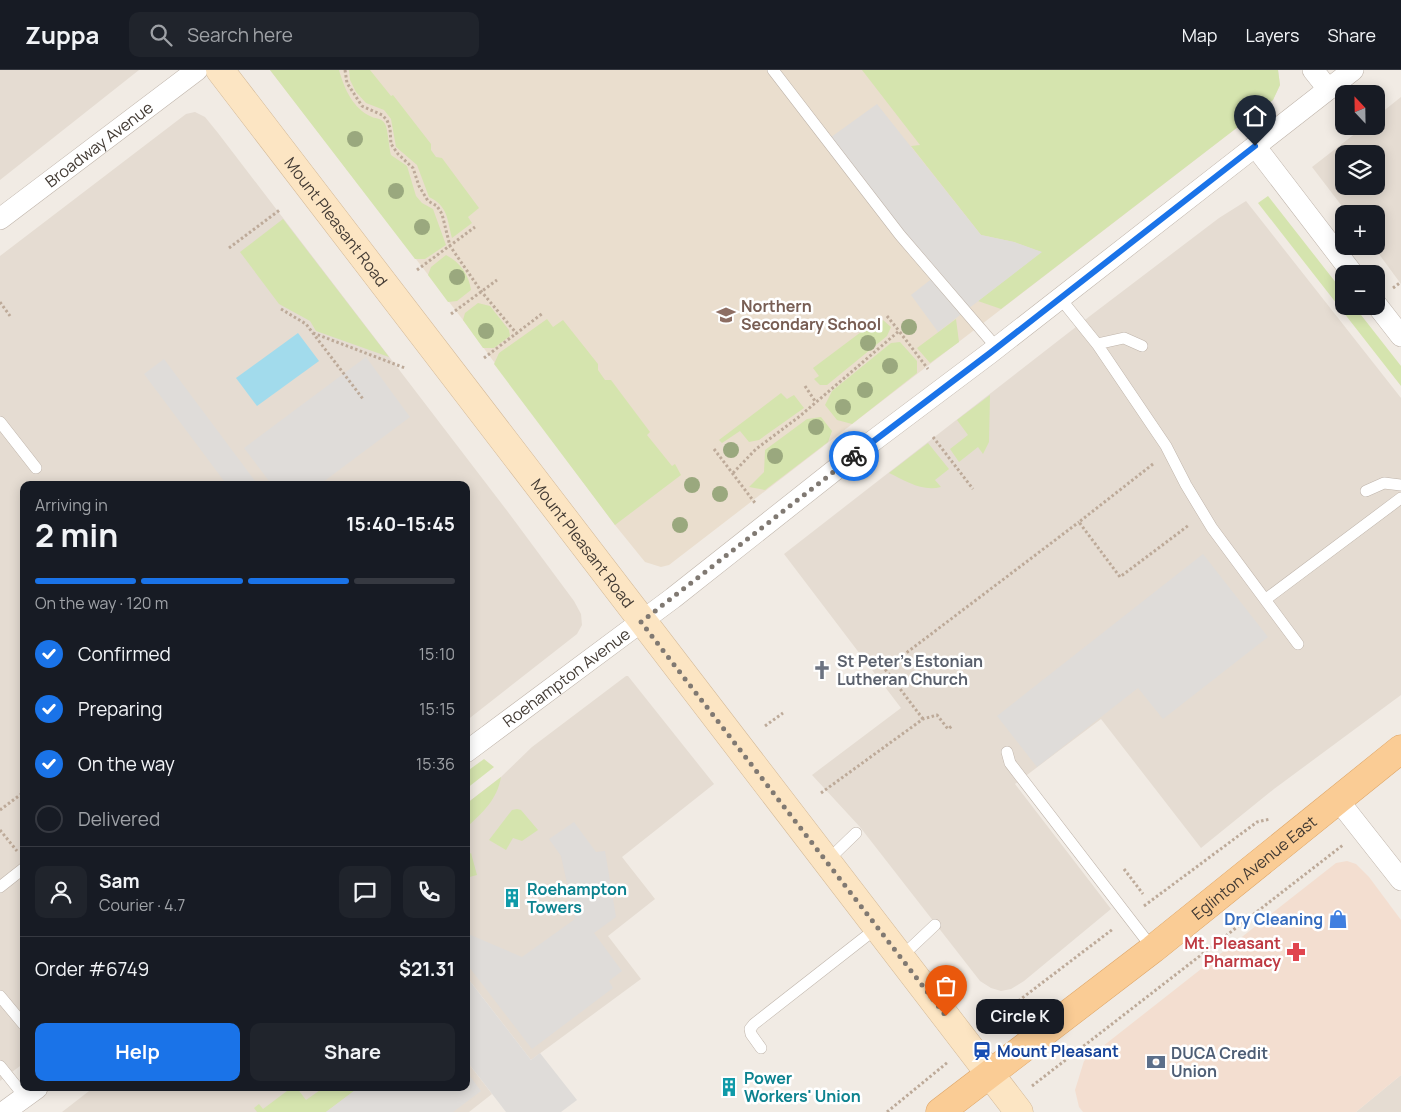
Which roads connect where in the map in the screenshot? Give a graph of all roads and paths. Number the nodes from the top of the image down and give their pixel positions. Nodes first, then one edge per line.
1 (197, 70) edge
2 (220, 70) edge
3 (345, 70) edge
4 (773, 70) edge
5 (1313, 70) edge
6 (1353, 70) edge
7 (1328, 89) junction
8 (1255, 146) junction
9 (281, 208) dead end
10 (0, 219) edge
11 (475, 227) dead end
12 (450, 246) junction
13 (229, 248) dead end
14 (1346, 265) edge
15 (417, 270) dead end
16 (497, 280) dead end
17 (1401, 282) edge
18 (481, 291) junction
19 (1385, 296) edge
20 (1060, 298) junction
21 (1385, 299) edge
22 (0, 302) edge
23 (281, 310) dead end
24 (451, 314) dead end
25 (543, 314) dead end
26 (10, 316) dead end
27 (887, 316) dead end
28 (899, 331) junction
29 (312, 333) junction
30 (517, 334) junction
31 (1401, 336) edge
32 (1097, 344) junction
33 (1142, 346) dead end
34 (997, 348) junction
35 (484, 358) dead end
36 (405, 368) dead end
37 (931, 372) dead end
38 (805, 386) dead end
39 (363, 399) dead end
40 (815, 401) junction
41 (0, 422) edge
42 (933, 437) dead end
43 (714, 449) dead end
44 (1151, 455) dead end
45 (36, 468) dead end
46 (733, 473) junction
47 (1401, 484) edge
48 (973, 489) dead end
49 (1366, 491) dead end
50 (1401, 498) edge
51 (757, 505) dead end
52 (1204, 514) junction
53 (1079, 522) junction
54 (1266, 599) junction
55 (641, 622) junction
56 (1298, 644) dead end
57 (783, 712) dead end
58 (923, 719) junction
59 (765, 726) dead end
60 (952, 726) dead end
61 (470, 749) edge
62 (1401, 749) edge
63 (1008, 752) dead end
64 (821, 793) dead end
65 (20, 795) edge
66 (1338, 800) junction
67 (0, 810) edge
68 (1275, 817) dead end
69 (0, 830) edge
70 (1362, 830) junction
71 (856, 833) dead end
72 (20, 853) edge
73 (826, 862) junction
74 (1124, 869) dead end
75 (20, 871) edge
76 (1401, 880) edge
77 (0, 887) edge
78 (1143, 894) dead end
79 (1129, 918) junction
80 (936, 924) dead end
81 (878, 927) junction
82 (1152, 948) junction
83 (901, 957) junction
84 (0, 996) edge
85 (20, 1019) edge
86 (968, 1044) junction
87 (761, 1048) dead end
88 (0, 1066) edge
89 (991, 1073) junction
90 (20, 1083) edge
91 (31, 1092) edge
92 (1015, 1107) edge
93 (4, 1112) edge
94 (888, 1112) edge
95 (940, 1112) edge

1 - 10 street, Broadway Avenue
2 - 55 main road, Mount Pleasant Road
3 - 12 path
4 - 34 lane
5 - 7 street
6 - 7 street, Roehampton Avenue
7 - 8 street, Roehampton Avenue
8 - 14 street
8 - 20 street, Roehampton Avenue
9 - 13 path
11 - 12 path
12 - 15 path
12 - 18 path
16 - 18 path
17 - 19 path
18 - 24 path
18 - 30 path
20 - 32 lane
20 - 34 street, Roehampton Avenue
21 - 31 street
22 - 26 path
23 - 29 path
25 - 30 path
27 - 28 path
28 - 37 path
28 - 40 path
29 - 36 path
29 - 39 path
30 - 35 path
32 - 33 lane
32 - 52 lane
34 - 55 street, Roehampton Avenue
38 - 40 path
40 - 46 path
41 - 45 lane
42 - 48 path
43 - 46 path
44 - 53 path
46 - 51 path
47 - 49 lane
50 - 54 lane
52 - 53 path
52 - 54 lane
53 - 58 path
54 - 56 lane
55 - 61 street, Roehampton Avenue
55 - 73 main road, Mount Pleasant Road
57 - 59 path
58 - 60 path
58 - 64 path
62 - 66 main road, Eglinton Avenue East
63 - 79 lane
65 - 67 path
66 - 70 street
66 - 82 main road, Eglinton Avenue East
68 - 79 path
69 - 72 path
70 - 76 street
70 - 92 path
71 - 73 lane
73 - 81 main road, Mount Pleasant Road
74 - 78 path
75 - 77 lane
79 - 82 lane
79 - 86 path
80 - 83 lane
81 - 83 main road, Mount Pleasant Road
81 - 87 lane
82 - 89 main road, Eglinton Avenue East
83 - 86 main road, Mount Pleasant Road
84 - 85 lane
86 - 89 main road, Mount Pleasant Road
86 - 94 path
88 - 90 lane
89 - 92 main road, Mount Pleasant Road
89 - 95 main road, Eglinton Avenue East
91 - 93 street

